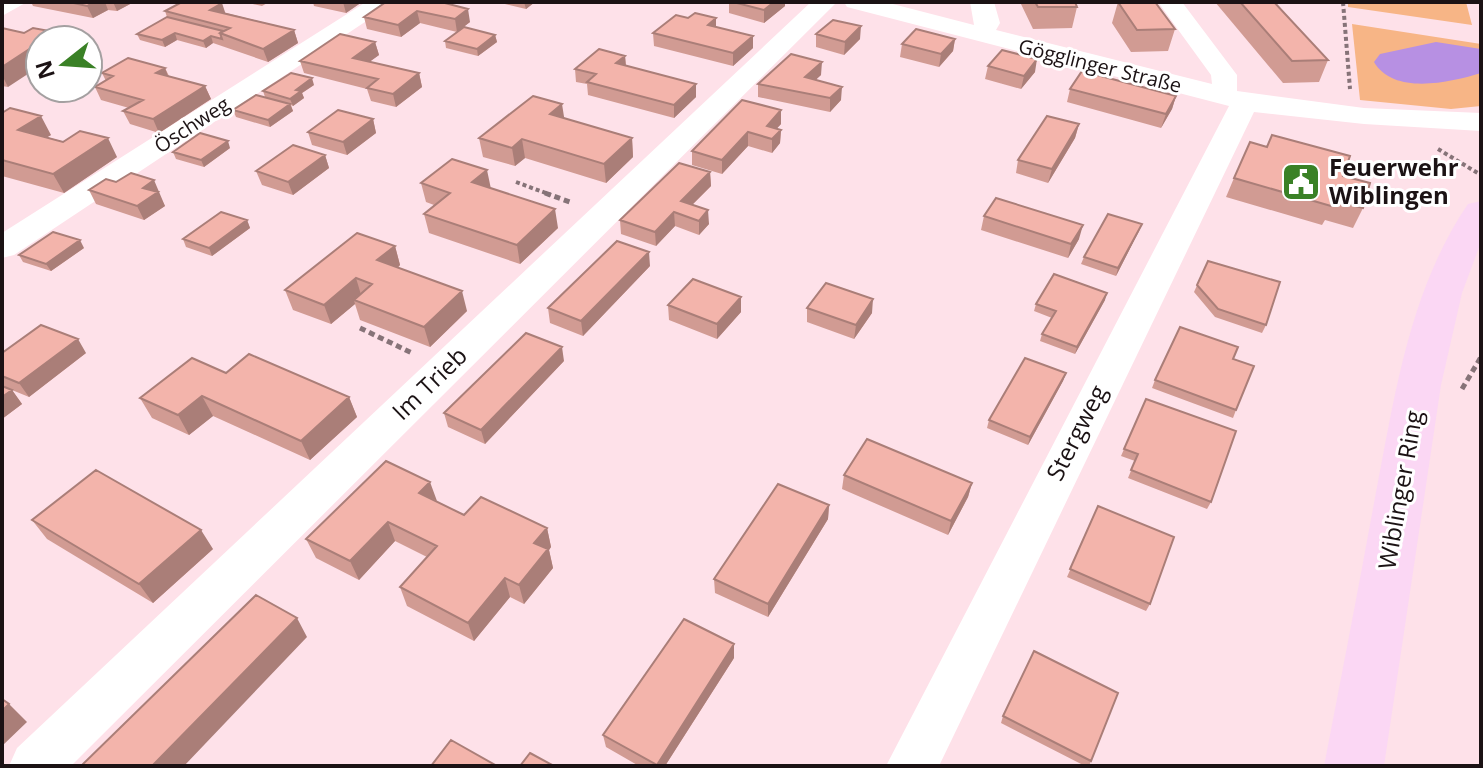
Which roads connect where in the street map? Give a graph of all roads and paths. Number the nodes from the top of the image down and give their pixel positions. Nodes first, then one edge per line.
1 (15, 2) edge
2 (383, 2) edge
3 (825, 2) edge
4 (856, 2) edge
5 (982, 2) edge
6 (1170, 2) edge
7 (1343, 2) edge
8 (2, 9) edge
9 (979, 36) junction
10 (1234, 99) junction
11 (1315, 112) junction
12 (1359, 115) junction
13 (1481, 122) edge
14 (1300, 142) edge
15 (1481, 144) edge
16 (1447, 152) dead end
17 (1481, 175) edge
18 (516, 182) dead end
19 (605, 215) junction
20 (1479, 218) edge
21 (2, 248) edge
22 (360, 328) edge
23 (1481, 357) edge
24 (446, 369) junction
25 (1459, 395) dead end
26 (35, 766) edge
27 (912, 766) edge
28 (1354, 766) edge

1 - 8 street
2 - 21 street, Öschweg
3 - 19 street, Im Trieb
4 - 9 street, Gögglinger Straße
5 - 9 street, Gögglinger Straße
6 - 10 street, Gögglinger Straße
7 - 12 path
9 - 10 street, Gögglinger Straße
10 - 11 street, Gögglinger Straße
10 - 27 street, Stergweg
11 - 12 street, Gögglinger Straße
11 - 14 street
12 - 13 street, Gögglinger Straße
12 - 15 street, Gögglinger Straße
16 - 17 path
18 - 19 path
19 - 24 street, Im Trieb
20 - 28 main road, Wiblinger Ring
22 - 24 path
23 - 25 path
24 - 26 street, Im Trieb

